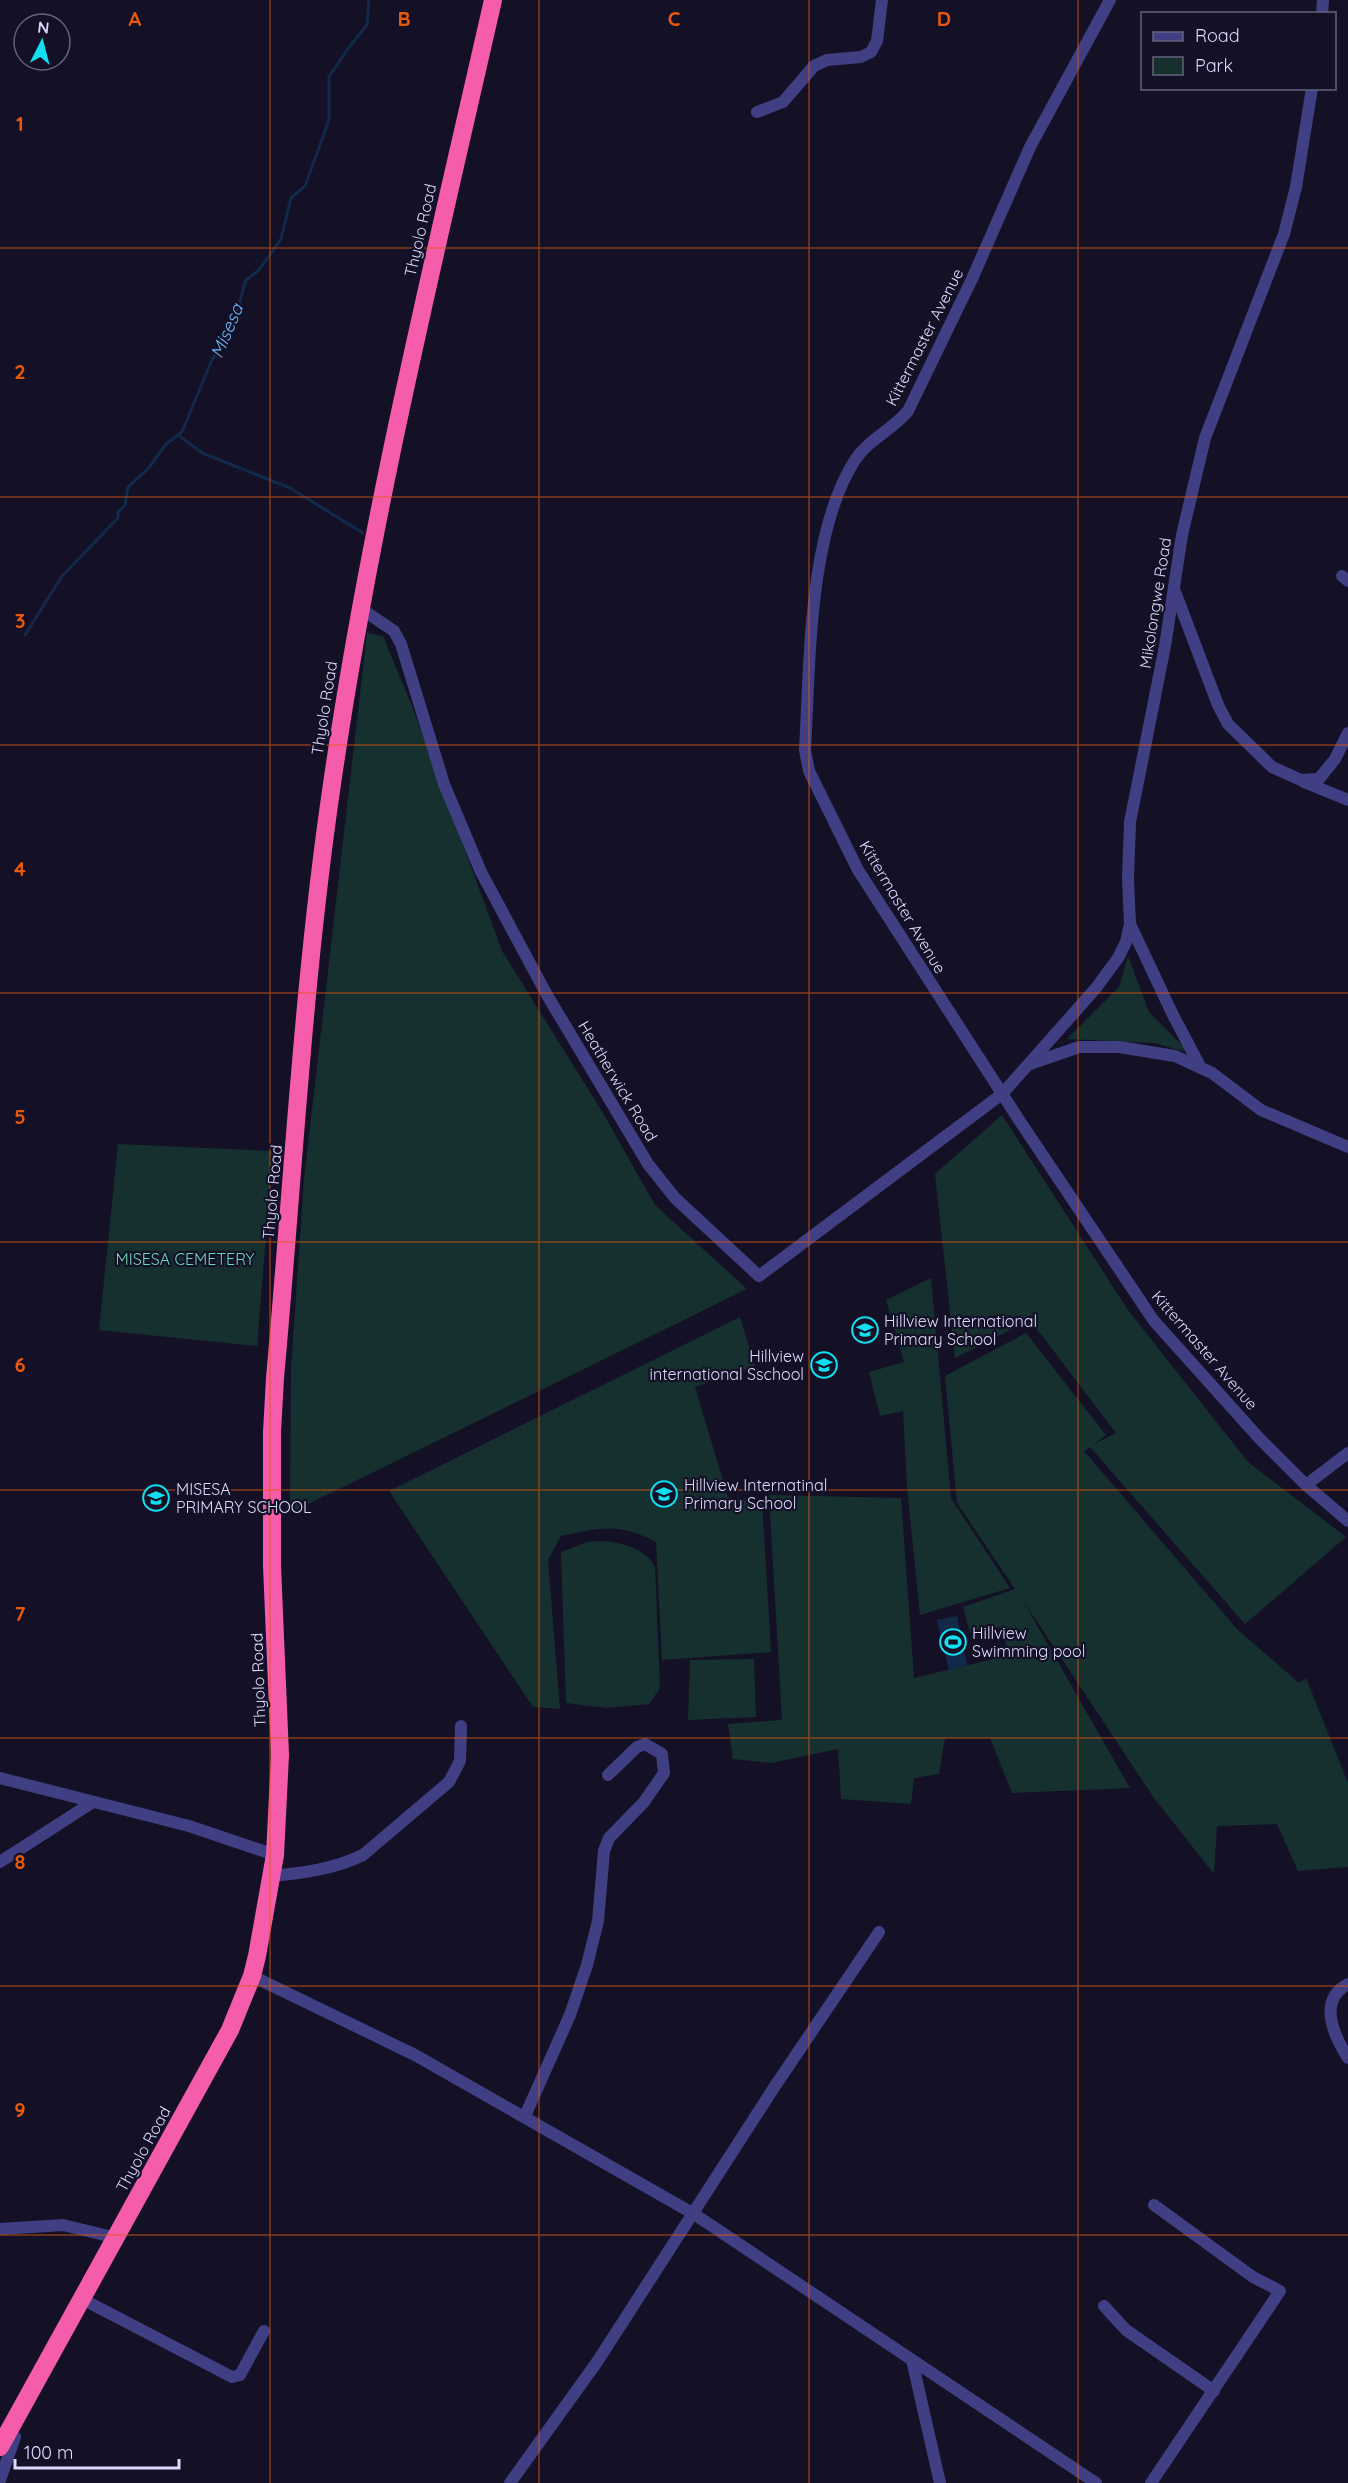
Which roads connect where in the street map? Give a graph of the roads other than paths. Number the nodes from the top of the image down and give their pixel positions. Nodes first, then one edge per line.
1 (493, 0) edge
2 (882, 0) edge
3 (1110, 0) edge
4 (1312, 90) edge
5 (757, 112) dead end
6 (1174, 588) junction
7 (360, 608) junction
8 (1348, 733) edge
9 (1300, 780) junction
10 (1348, 800) edge
11 (1130, 924) junction
12 (1026, 1065) junction
13 (1201, 1068) junction
14 (1002, 1094) junction
15 (1348, 1147) edge
16 (1348, 1453) edge
17 (1306, 1485) junction
18 (1348, 1521) edge
19 (462, 1726) dead end
20 (608, 1775) dead end
21 (0, 1778) edge
22 (93, 1802) junction
23 (275, 1854) junction
24 (0, 1862) edge
25 (272, 1876) junction
26 (879, 1932) dead end
27 (252, 1976) junction
28 (1348, 1984) edge
29 (1348, 2058) edge
30 (525, 2116) junction
31 (1154, 2205) dead end
32 (694, 2214) junction
33 (0, 2229) edge
34 (117, 2238) junction
35 (82, 2299) junction
36 (1104, 2306) dead end
37 (264, 2331) dead end
38 (912, 2360) junction
39 (1214, 2391) junction
40 (4, 2439) edge
41 (0, 2480) edge
42 (510, 2483) edge
43 (940, 2483) edge
44 (1096, 2483) edge
45 (1151, 2483) edge

1 - 7 highway, Thyolo Road
2 - 5 street
3 - 14 street, Kittermaster Avenue
4 - 6 street, Mikolongwe Road
6 - 9 street
6 - 11 street, Mikolongwe Road
7 - 14 street, Heatherwick Road
7 - 23 highway, Thyolo Road
8 - 9 street
9 - 10 street
11 - 12 street, Mikolongwe Road
11 - 13 street
12 - 13 street
12 - 14 street, Mikolongwe Road
13 - 15 street
14 - 17 street, Kittermaster Avenue
16 - 17 street
17 - 18 street, Kittermaster Avenue
19 - 25 street
20 - 30 street
21 - 22 street
22 - 23 street
22 - 24 street
23 - 25 highway, Thyolo Road
25 - 27 highway, Thyolo Road
26 - 32 street
27 - 30 street
27 - 34 highway, Thyolo Road
28 - 29 street
30 - 32 street
31 - 39 street
32 - 38 street
32 - 42 street
33 - 34 street
34 - 35 highway, Thyolo Road
35 - 37 street
35 - 40 highway, Thyolo Road
36 - 39 street
38 - 43 street
38 - 44 street
39 - 45 street
40 - 41 street

